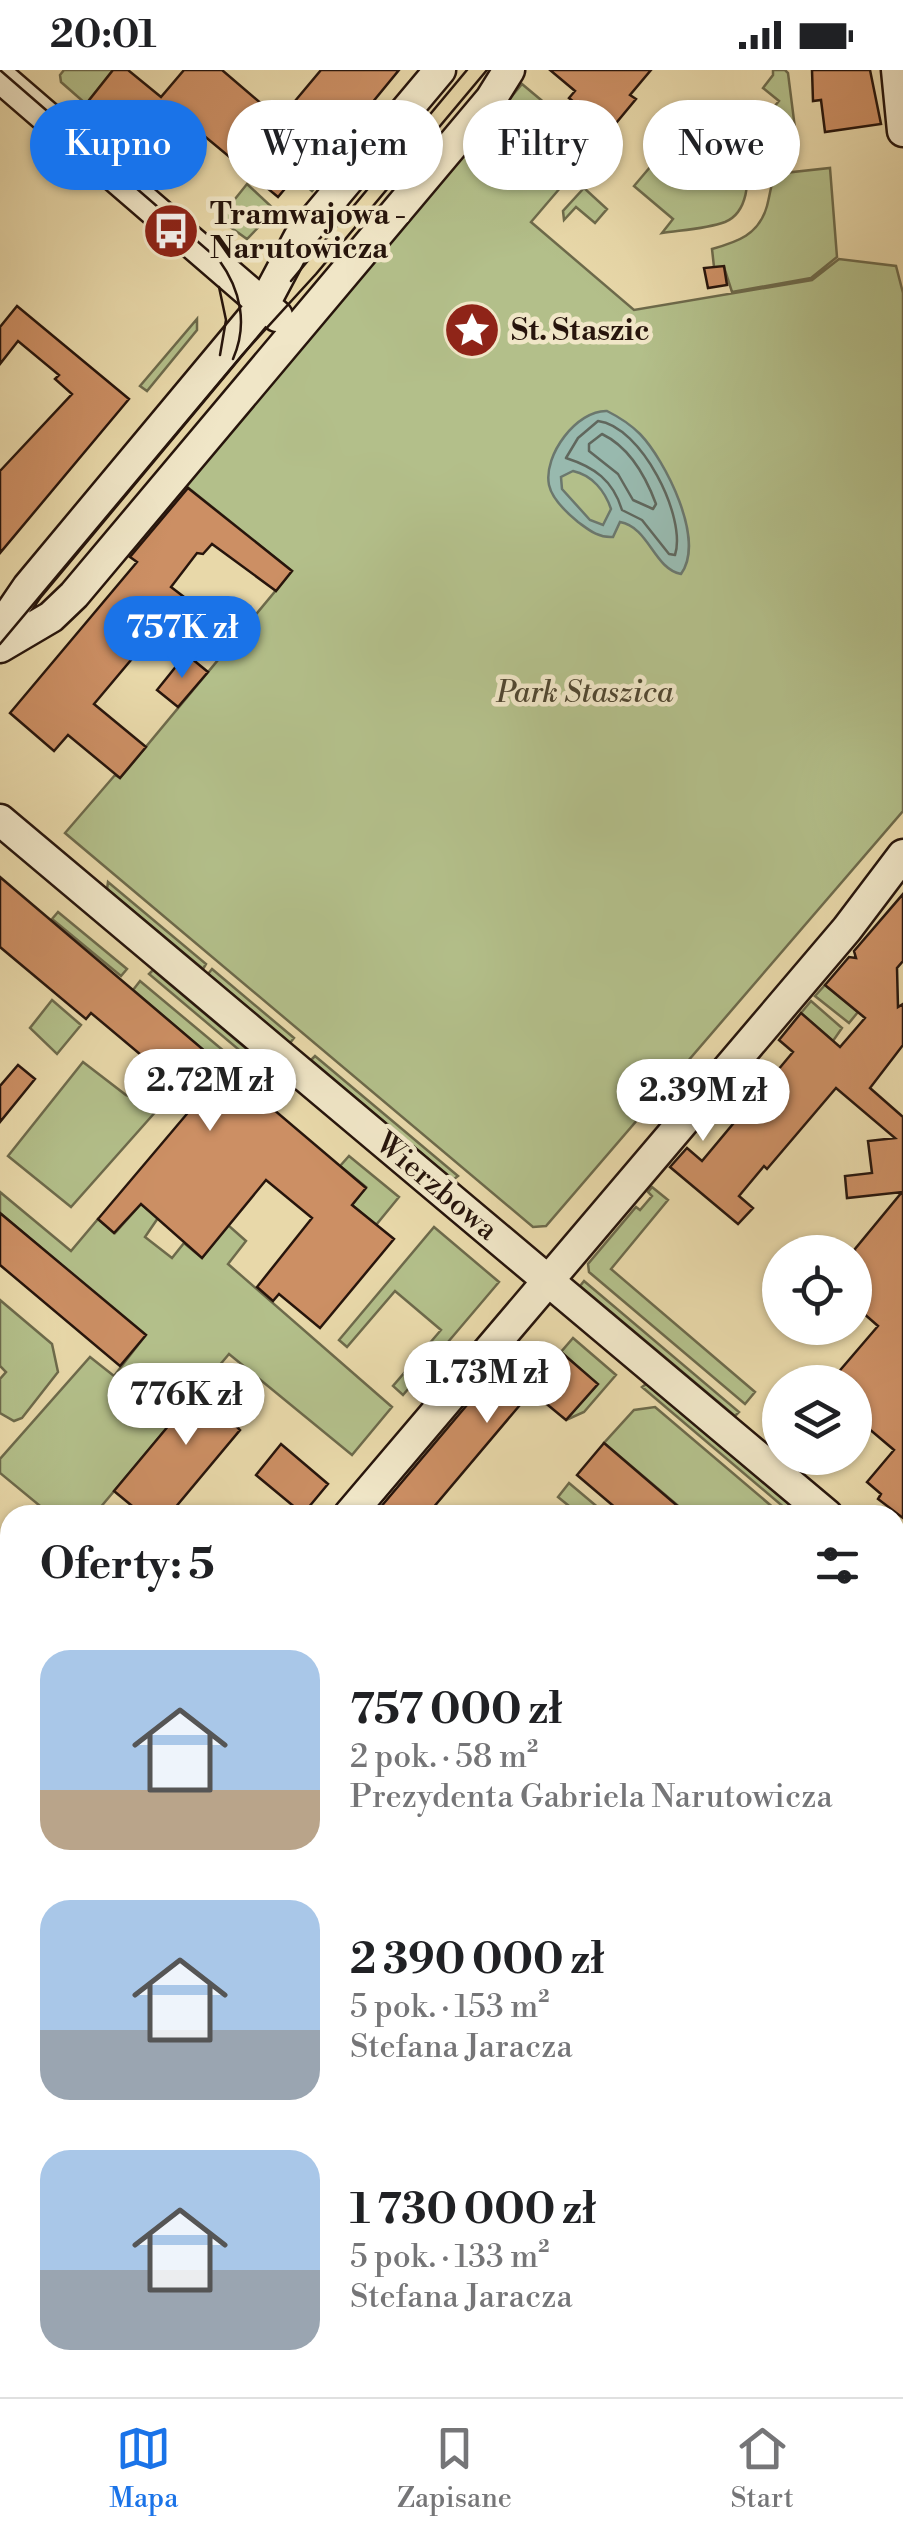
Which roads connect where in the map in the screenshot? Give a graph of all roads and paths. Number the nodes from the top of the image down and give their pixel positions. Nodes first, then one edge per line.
1 (440, 70) edge
2 (509, 70) edge
3 (897, 70) edge
4 (0, 76) edge
5 (903, 131) edge
6 (264, 304) junction
7 (295, 331) junction
8 (0, 628) edge
9 (0, 647) edge
10 (0, 820) edge
11 (903, 855) edge
12 (548, 1280) junction
13 (357, 1505) edge
14 (815, 1505) edge

1 - 6 street
2 - 7 street
3 - 5 street
4 - 6 street
6 - 7 street
6 - 8 street
7 - 9 street
10 - 12 street, Wierzbowa
11 - 12 street
12 - 13 street
12 - 14 street, Wierzbowa

